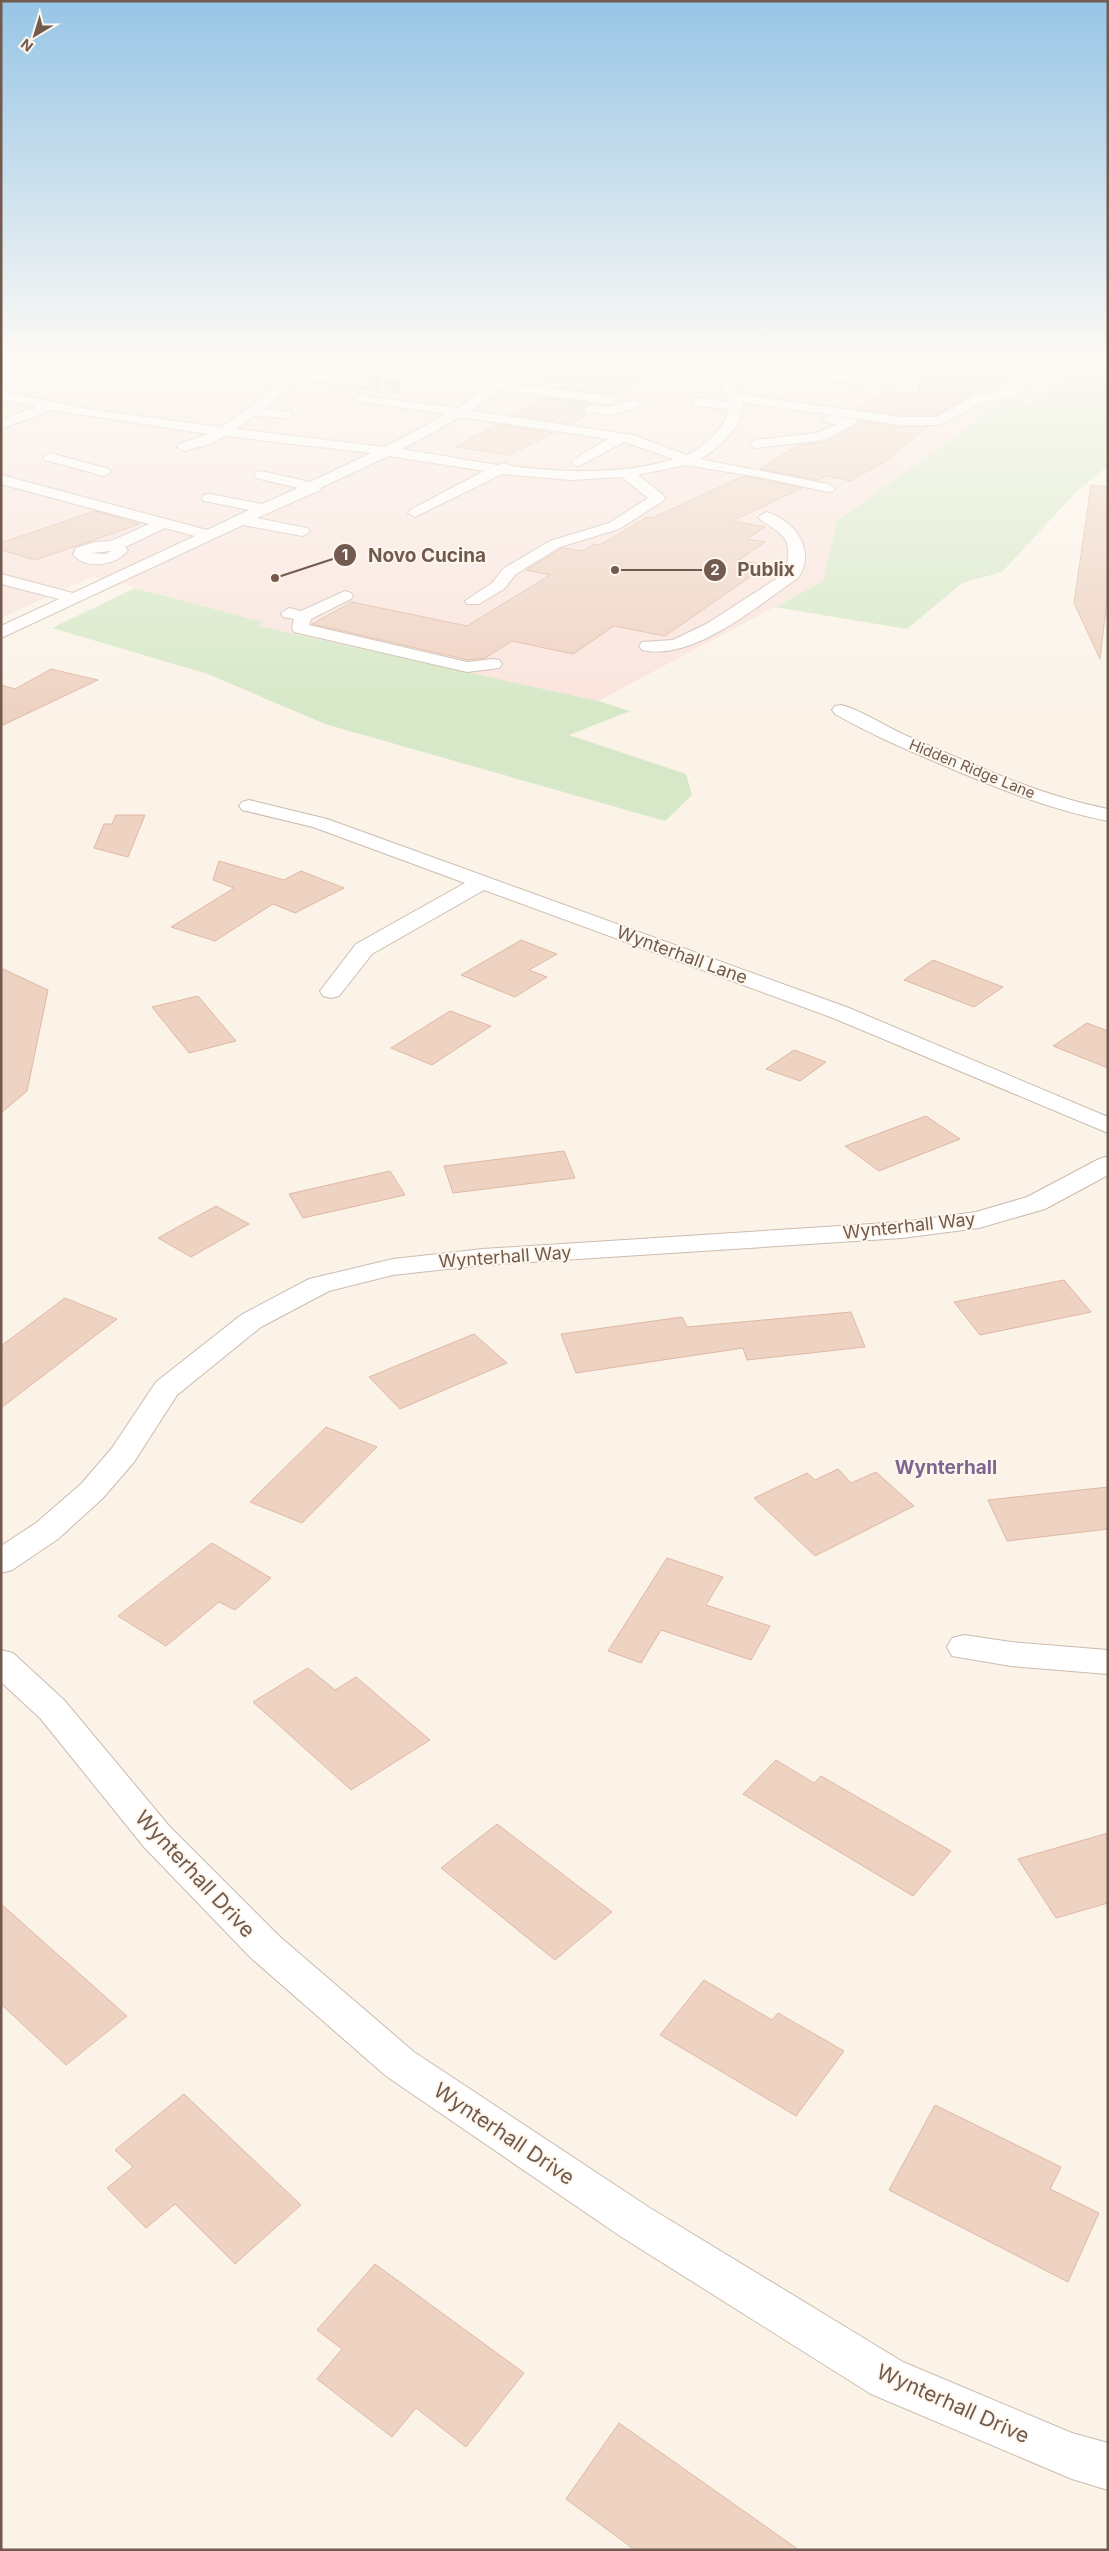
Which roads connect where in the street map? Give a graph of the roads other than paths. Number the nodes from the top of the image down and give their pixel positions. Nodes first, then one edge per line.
1 (269, 476) edge
2 (337, 476) edge
3 (486, 476) edge
4 (560, 476) edge
5 (582, 476) edge
6 (631, 476) edge
7 (773, 476) edge
8 (2, 480) edge
9 (315, 487) junction
10 (828, 488) dead end
11 (46, 491) junction
12 (31, 496) dead end
13 (208, 498) dead end
14 (86, 502) junction
15 (70, 507) dead end
16 (266, 509) junction
17 (415, 513) dead end
18 (766, 517) dead end
19 (242, 520) junction
20 (164, 523) junction
21 (209, 535) junction
22 (283, 542) dead end
23 (114, 546) dead end
24 (1, 579) edge
25 (345, 596) dead end
26 (74, 598) junction
27 (472, 601) dead end
28 (1, 632) edge
29 (648, 646) dead end
30 (492, 664) dead end
31 (842, 710) dead end
32 (249, 806) dead end
33 (1108, 815) edge
34 (483, 882) junction
35 (331, 991) dead end
36 (1108, 1126) edge
37 (1108, 1164) edge
38 (1, 1562) edge
39 (964, 1647) dead end
40 (1, 1662) edge
41 (1108, 1662) edge
42 (1108, 2467) edge

1 - 9 street
2 - 9 street
3 - 17 street
4 - 5 street
6 - 27 street
7 - 10 street
8 - 11 street
9 - 16 street
11 - 12 street
11 - 14 street
13 - 16 street
14 - 15 street
14 - 20 street
16 - 19 street
18 - 29 street
19 - 21 street
19 - 22 street
20 - 21 street
20 - 23 street
21 - 26 street
24 - 26 street
25 - 30 street
26 - 28 street
31 - 33 street, Hidden Ridge Lane
32 - 34 street, Wynterhall Lane
34 - 35 street
34 - 36 street, Wynterhall Lane
37 - 38 street, Wynterhall Way
39 - 41 street
40 - 42 street, Wynterhall Drive

